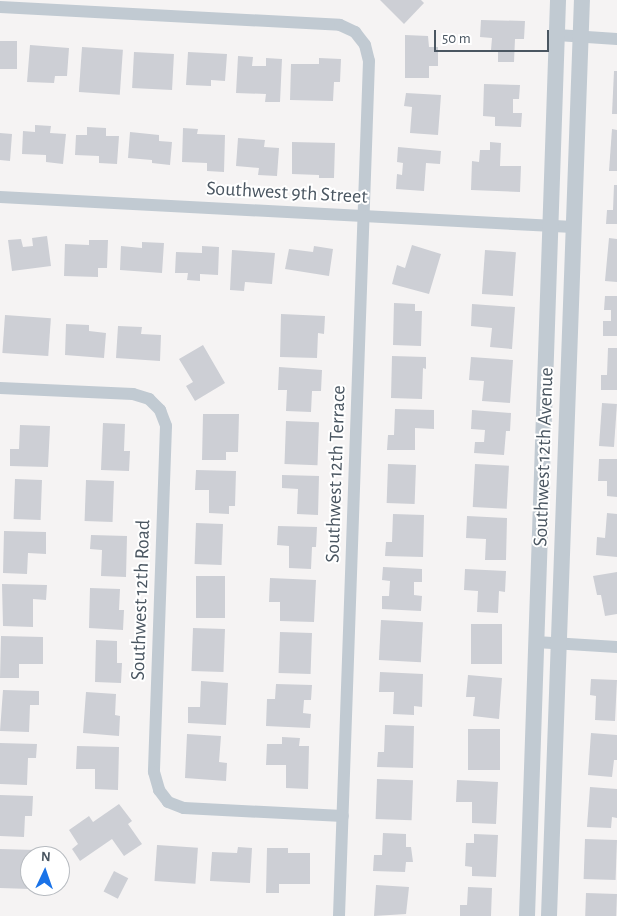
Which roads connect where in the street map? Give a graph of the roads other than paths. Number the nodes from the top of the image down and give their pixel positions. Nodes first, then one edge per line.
1 (558, 0) edge
2 (582, 0) edge
3 (0, 7) edge
4 (556, 35) junction
5 (580, 37) junction
6 (617, 39) edge
7 (0, 198) edge
8 (363, 216) junction
9 (549, 226) junction
10 (573, 227) junction
11 (0, 388) edge
12 (536, 642) junction
13 (559, 643) junction
14 (617, 647) edge
15 (343, 816) junction
16 (339, 916) edge
17 (526, 916) edge
18 (550, 916) edge

1 - 4 street, Southwest 12th Avenue
2 - 5 street, Southwest 12th Avenue
3 - 8 street, Southwest 12th Terrace
4 - 5 street
4 - 9 street, Southwest 12th Avenue
5 - 6 street
5 - 10 street, Southwest 12th Avenue
7 - 8 street, Southwest 9th Street
8 - 9 street, Southwest 9th Street
8 - 15 street, Southwest 12th Terrace
9 - 10 street, Southwest 9th Street
9 - 12 street, Southwest 12th Avenue
10 - 13 street, Southwest 12th Avenue
11 - 15 street, Southwest 12th Road
12 - 13 street
12 - 17 street, Southwest 12th Avenue
13 - 14 street
13 - 18 street, Southwest 12th Avenue
15 - 16 street, Southwest 12th Terrace

